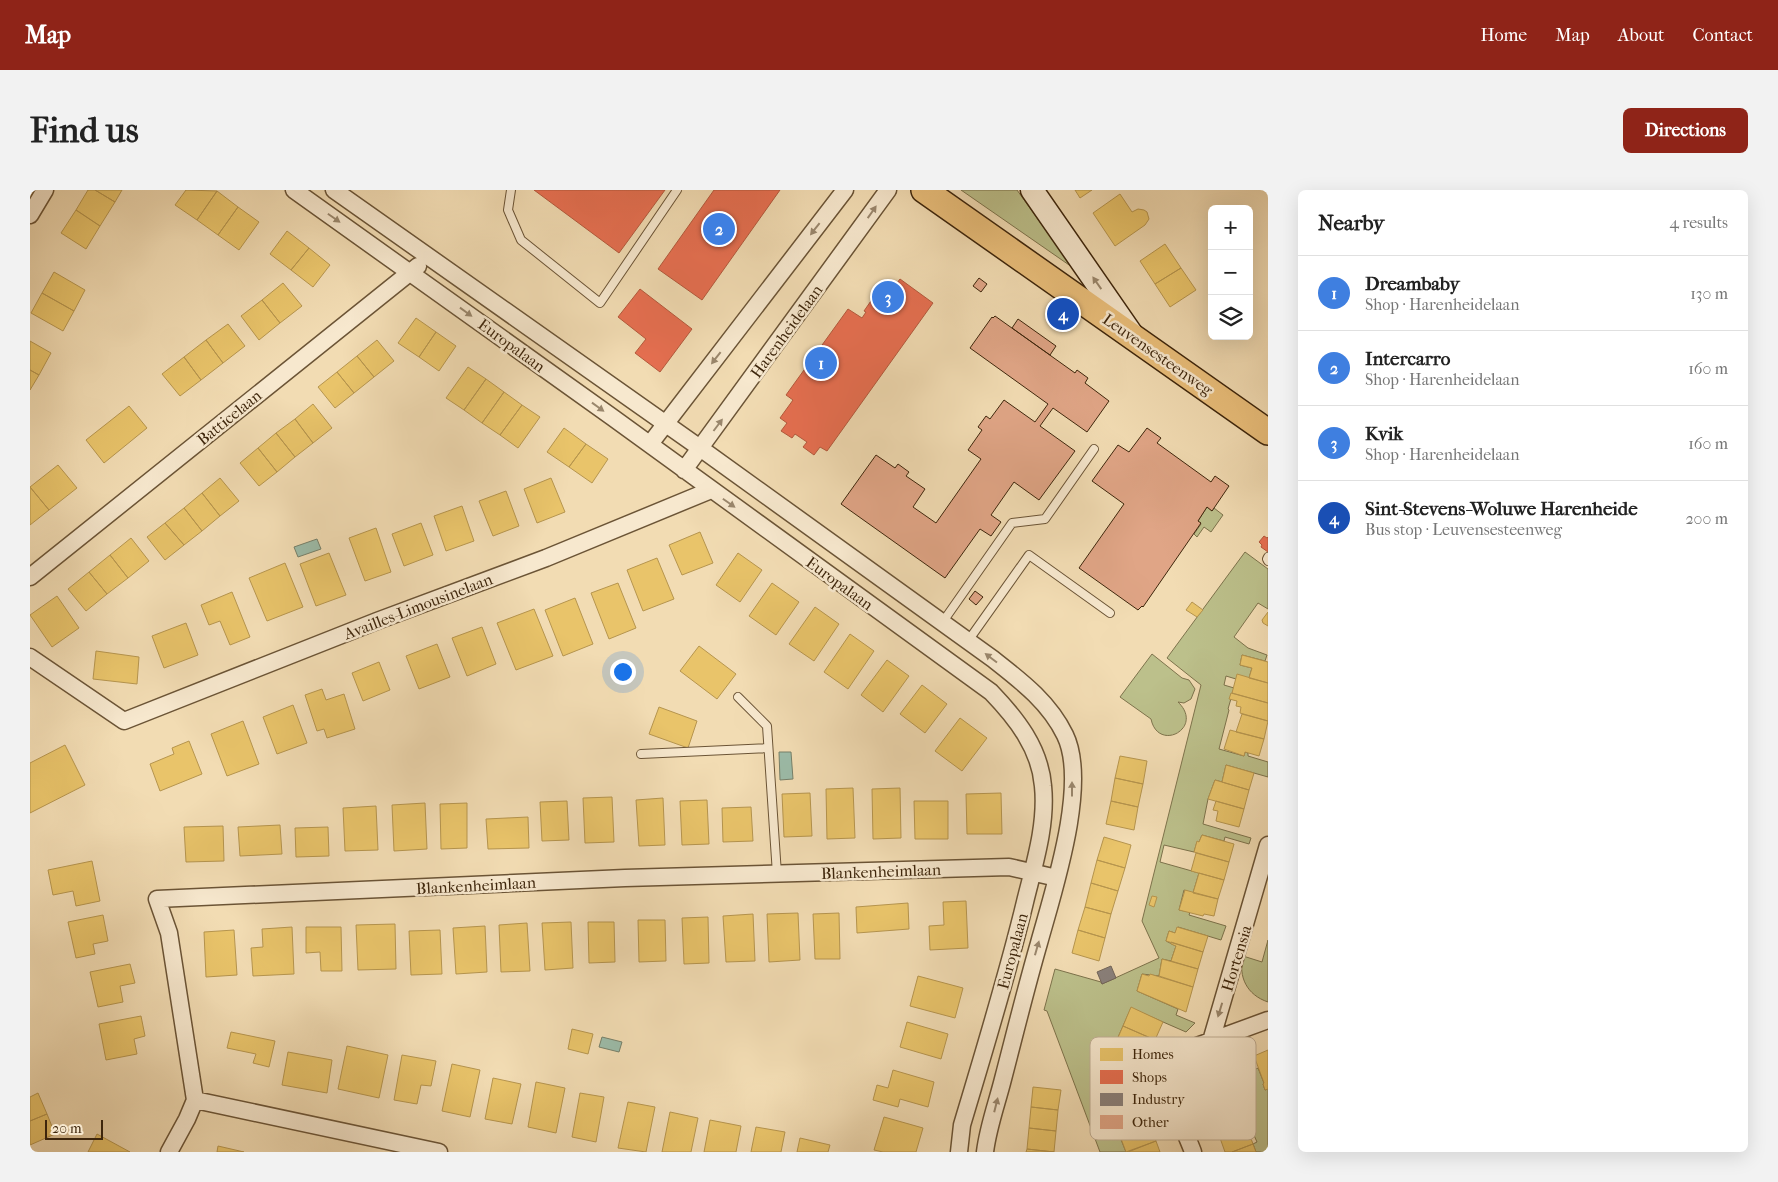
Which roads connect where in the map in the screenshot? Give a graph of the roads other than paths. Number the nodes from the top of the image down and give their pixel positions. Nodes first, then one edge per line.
1 (45, 190) edge
2 (294, 190) edge
3 (334, 190) edge
4 (511, 190) edge
5 (677, 190) edge
6 (845, 190) edge
7 (888, 190) edge
8 (924, 190) edge
9 (1032, 190) edge
10 (30, 215) edge
11 (429, 257) junction
12 (410, 272) junction
13 (1135, 338) junction
14 (666, 424) junction
15 (1268, 432) edge
16 (650, 444) junction
17 (700, 448) junction
18 (1094, 449) dead end
19 (684, 470) junction
20 (711, 490) junction
21 (30, 577) edge
22 (1110, 613) dead end
23 (942, 623) junction
24 (968, 641) junction
25 (30, 657) edge
26 (738, 697) dead end
27 (768, 748) junction
28 (641, 754) dead end
29 (1268, 845) edge
30 (1033, 872) junction
31 (777, 874) junction
32 (1057, 878) junction
33 (1268, 1020) edge
34 (1211, 1037) edge
35 (1221, 1037) edge
36 (195, 1100) junction
37 (1188, 1140) edge
38 (169, 1152) edge
39 (440, 1152) edge
40 (959, 1152) edge
41 (985, 1152) edge
42 (1193, 1152) edge

1 - 10 street
2 -> 12 street, Europalaan
3 - 11 street, Europalaan
4 - 5 lane
6 -> 14 street
17 -> 7 street, Harenheidelaan
8 - 13 main road, Leuvensesteenweg
13 -> 9 street
11 - 12 street, Batticelaan
11 - 14 street, Europalaan
12 -> 16 street, Europalaan
12 - 21 street, Batticelaan
13 - 15 main road, Leuvensesteenweg
14 - 16 street
14 - 17 street, Europalaan
16 - 19 street, Europalaan
17 - 19 street, Harenheidelaan
17 - 23 street, Europalaan
18 - 23 lane
19 - 20 street, Europalaan
20 - 25 street, Availles-Limousinelaan
20 -> 30 street, Europalaan
22 - 24 lane
23 - 24 street, Europalaan
32 -> 24 street, Europalaan
26 - 27 lane
27 - 28 lane
27 - 31 lane
29 -> 34 street, Hortensia
30 - 31 street, Blankenheimlaan
30 - 32 street, Blankenheimlaan
30 - 40 street, Europalaan
31 - 36 street, Blankenheimlaan
41 -> 32 street, Europalaan
33 - 35 street
36 - 38 street
36 - 39 street
37 - 42 street

